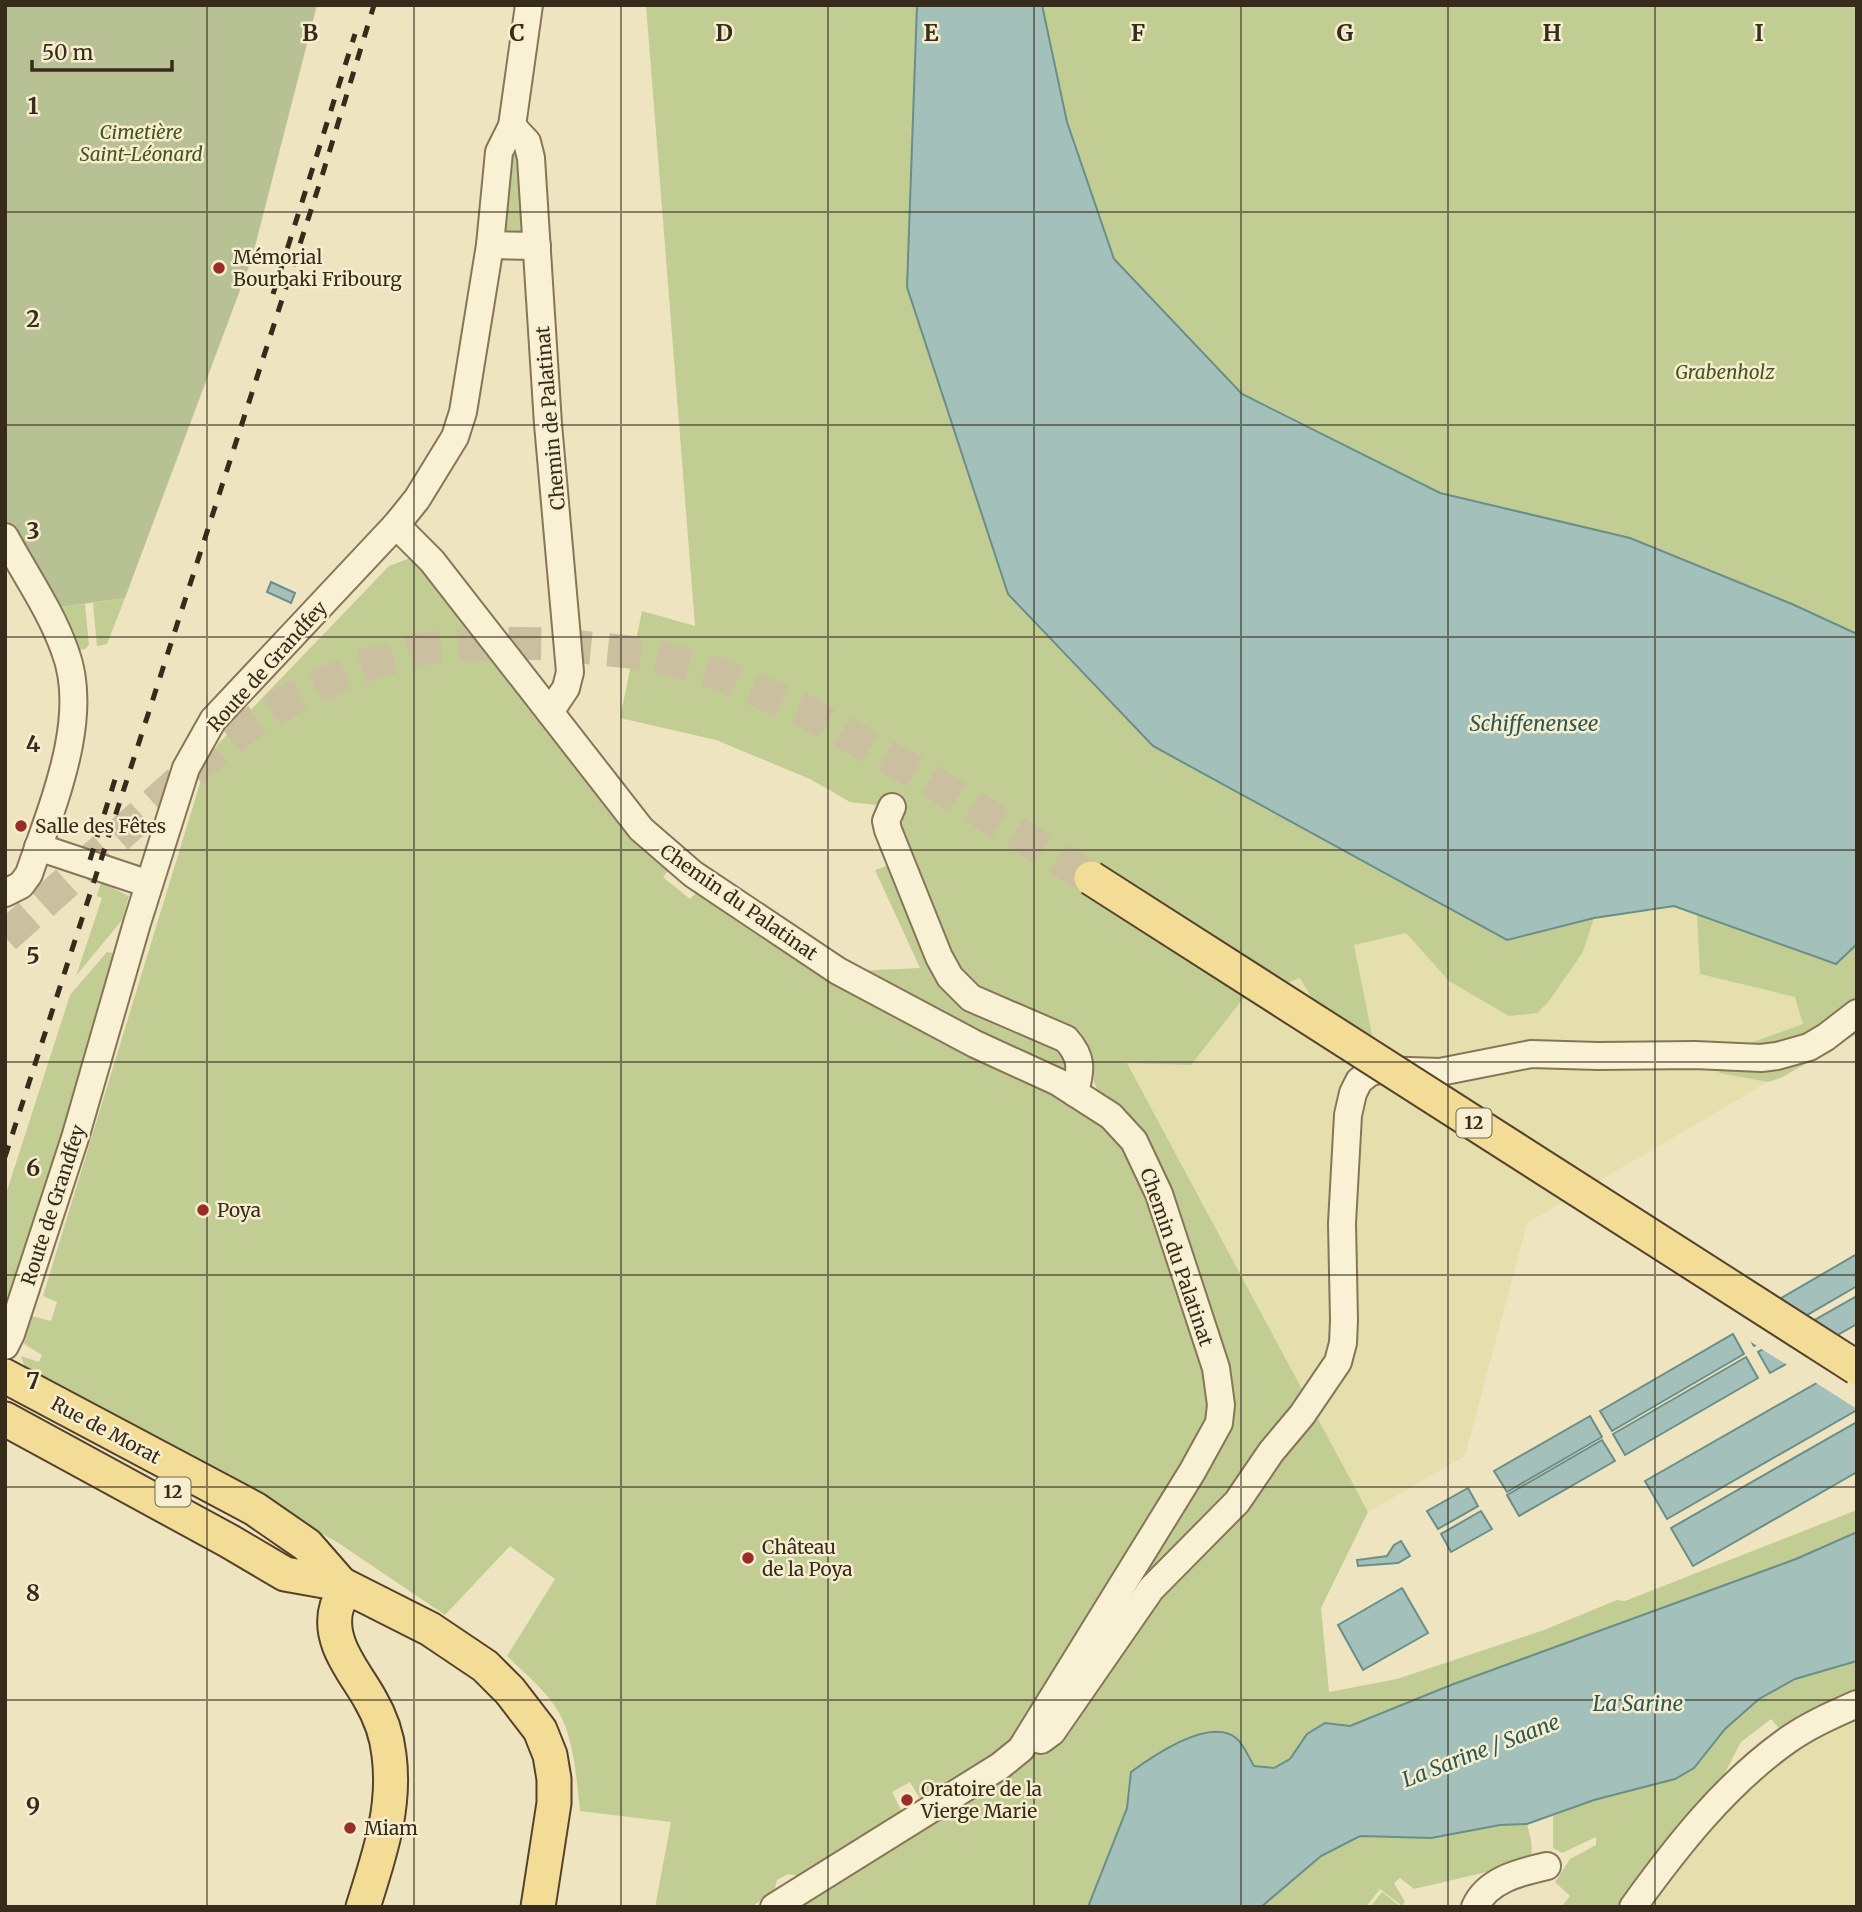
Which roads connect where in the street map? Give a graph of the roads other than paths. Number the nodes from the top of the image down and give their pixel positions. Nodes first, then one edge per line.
1 (529, 5) edge
2 (512, 126) junction
3 (490, 245) junction
4 (537, 246) junction
5 (396, 526) junction
6 (5, 537) edge
7 (550, 712) junction
8 (892, 807) dead end
9 (38, 846) junction
10 (1091, 878) tunnel mouth
11 (149, 884) junction
12 (5, 893) edge
13 (1857, 1013) edge
14 (1075, 1093) junction
15 (5, 1346) edge
16 (1857, 1368) edge
17 (6, 1398) edge
18 (344, 1586) junction
19 (1857, 1704) edge
20 (1021, 1749) junction
21 (1547, 1866) dead end
22 (363, 1907) edge
23 (538, 1907) edge
24 (774, 1907) edge
25 (1475, 1907) edge
26 (1633, 1907) edge

1 - 2 street, Route de Grandfey
2 - 3 street, Route de Grandfey
2 - 4 street, Chemin de Palatinat
3 - 4 street
3 - 5 street, Route de Grandfey
4 - 7 street, Chemin de Palatinat
5 - 7 street, Chemin du Palatinat
5 - 11 street, Route de Grandfey
6 - 9 street
7 - 14 street, Chemin du Palatinat
8 - 14 street
9 - 11 street
9 - 12 street
10 - 16 main road, 12, bridge
11 - 15 street, Route de Grandfey
13 - 20 street
14 - 20 street, Chemin du Palatinat
17 - 18 main road, 12
18 - 22 main road
18 - 23 main road
19 - 26 street
20 - 24 street, Chemin du Palatinat
21 - 25 street

